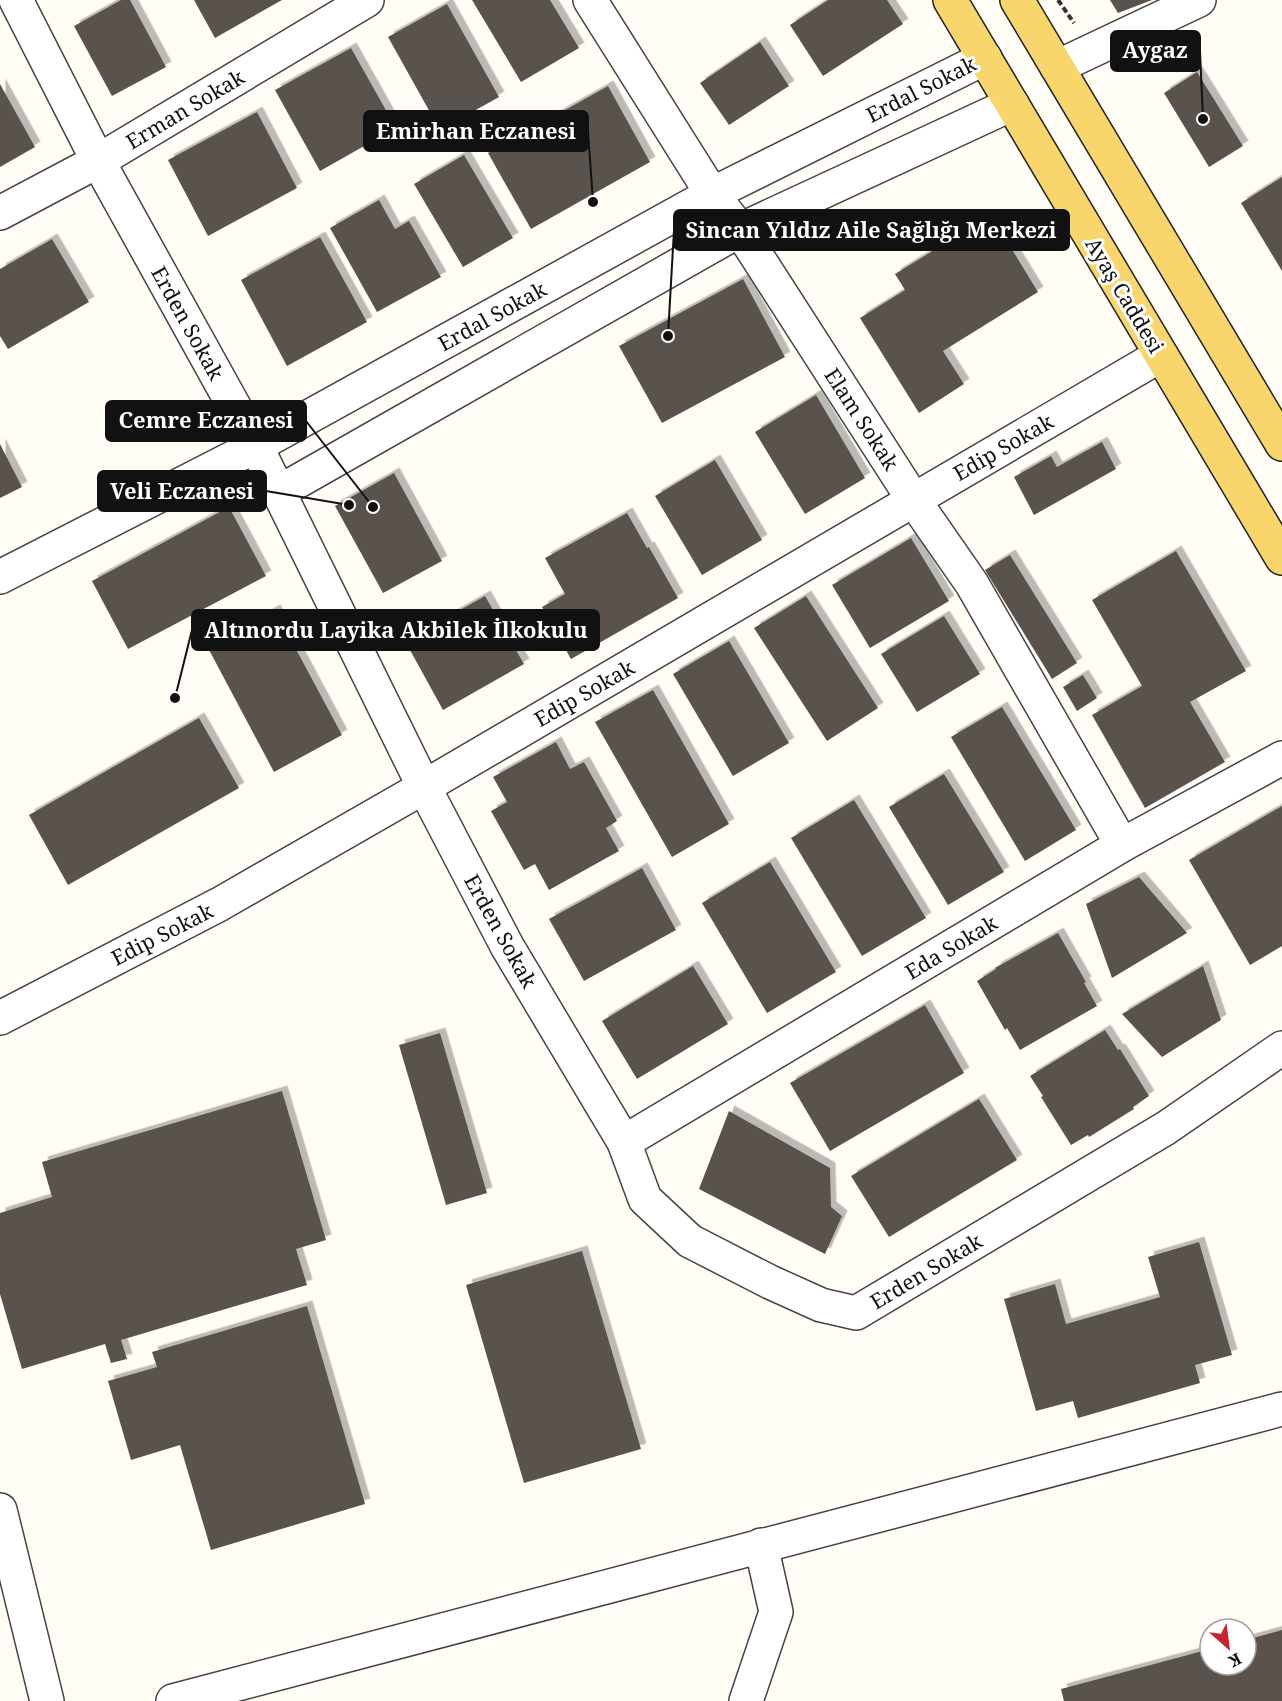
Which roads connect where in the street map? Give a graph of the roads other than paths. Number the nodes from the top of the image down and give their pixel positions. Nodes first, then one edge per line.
1 (15, 0) edge
2 (367, 0) edge
3 (590, 0) edge
4 (950, 0) edge
5 (1017, 0) edge
6 (1199, 0) edge
7 (984, 58) junction
8 (1057, 67) junction
9 (1012, 104) junction
10 (99, 161) junction
11 (712, 194) junction
12 (0, 213) edge
13 (740, 230) junction
14 (1161, 355) junction
15 (1282, 444) edge
16 (256, 446) junction
17 (279, 492) junction
18 (913, 499) junction
19 (1282, 558) edge
20 (0, 577) edge
21 (1282, 758) edge
22 (424, 787) junction
23 (1122, 845) junction
24 (0, 1018) edge
25 (1282, 1048) edge
26 (624, 1142) junction
27 (1282, 1409) edge
28 (0, 1510) edge
29 (761, 1545) junction
30 (47, 1701) edge
31 (173, 1701) edge
32 (746, 1701) edge

1 - 10 street, Erden Sokak
2 - 10 street, Erman Sokak
3 - 11 street, Elam Sokak
4 - 7 main road, Ayaş Caddesi
5 - 8 main road
6 - 8 street
7 - 9 main road, Ayaş Caddesi
7 - 11 street, Erdal Sokak
8 - 15 main road
9 - 13 street
9 - 14 main road, Ayaş Caddesi
10 - 12 street, Erman Sokak
10 - 16 street, Erden Sokak
11 - 13 street, Elam Sokak
11 - 16 street, Erdal Sokak
13 - 17 street
13 - 18 street, Elam Sokak
14 - 18 street, Edip Sokak
14 - 19 main road, Ayaş Caddesi
16 - 17 street, Erden Sokak
16 - 20 street, Erdal Sokak
17 - 22 street, Erden Sokak
18 - 22 street, Edip Sokak
18 - 23 street, Elam Sokak
21 - 23 street, Eda Sokak
22 - 24 street, Edip Sokak
22 - 26 street, Erden Sokak
23 - 26 street, Eda Sokak
25 - 26 street, Erden Sokak
27 - 29 street
28 - 30 street
29 - 31 street
29 - 32 street

